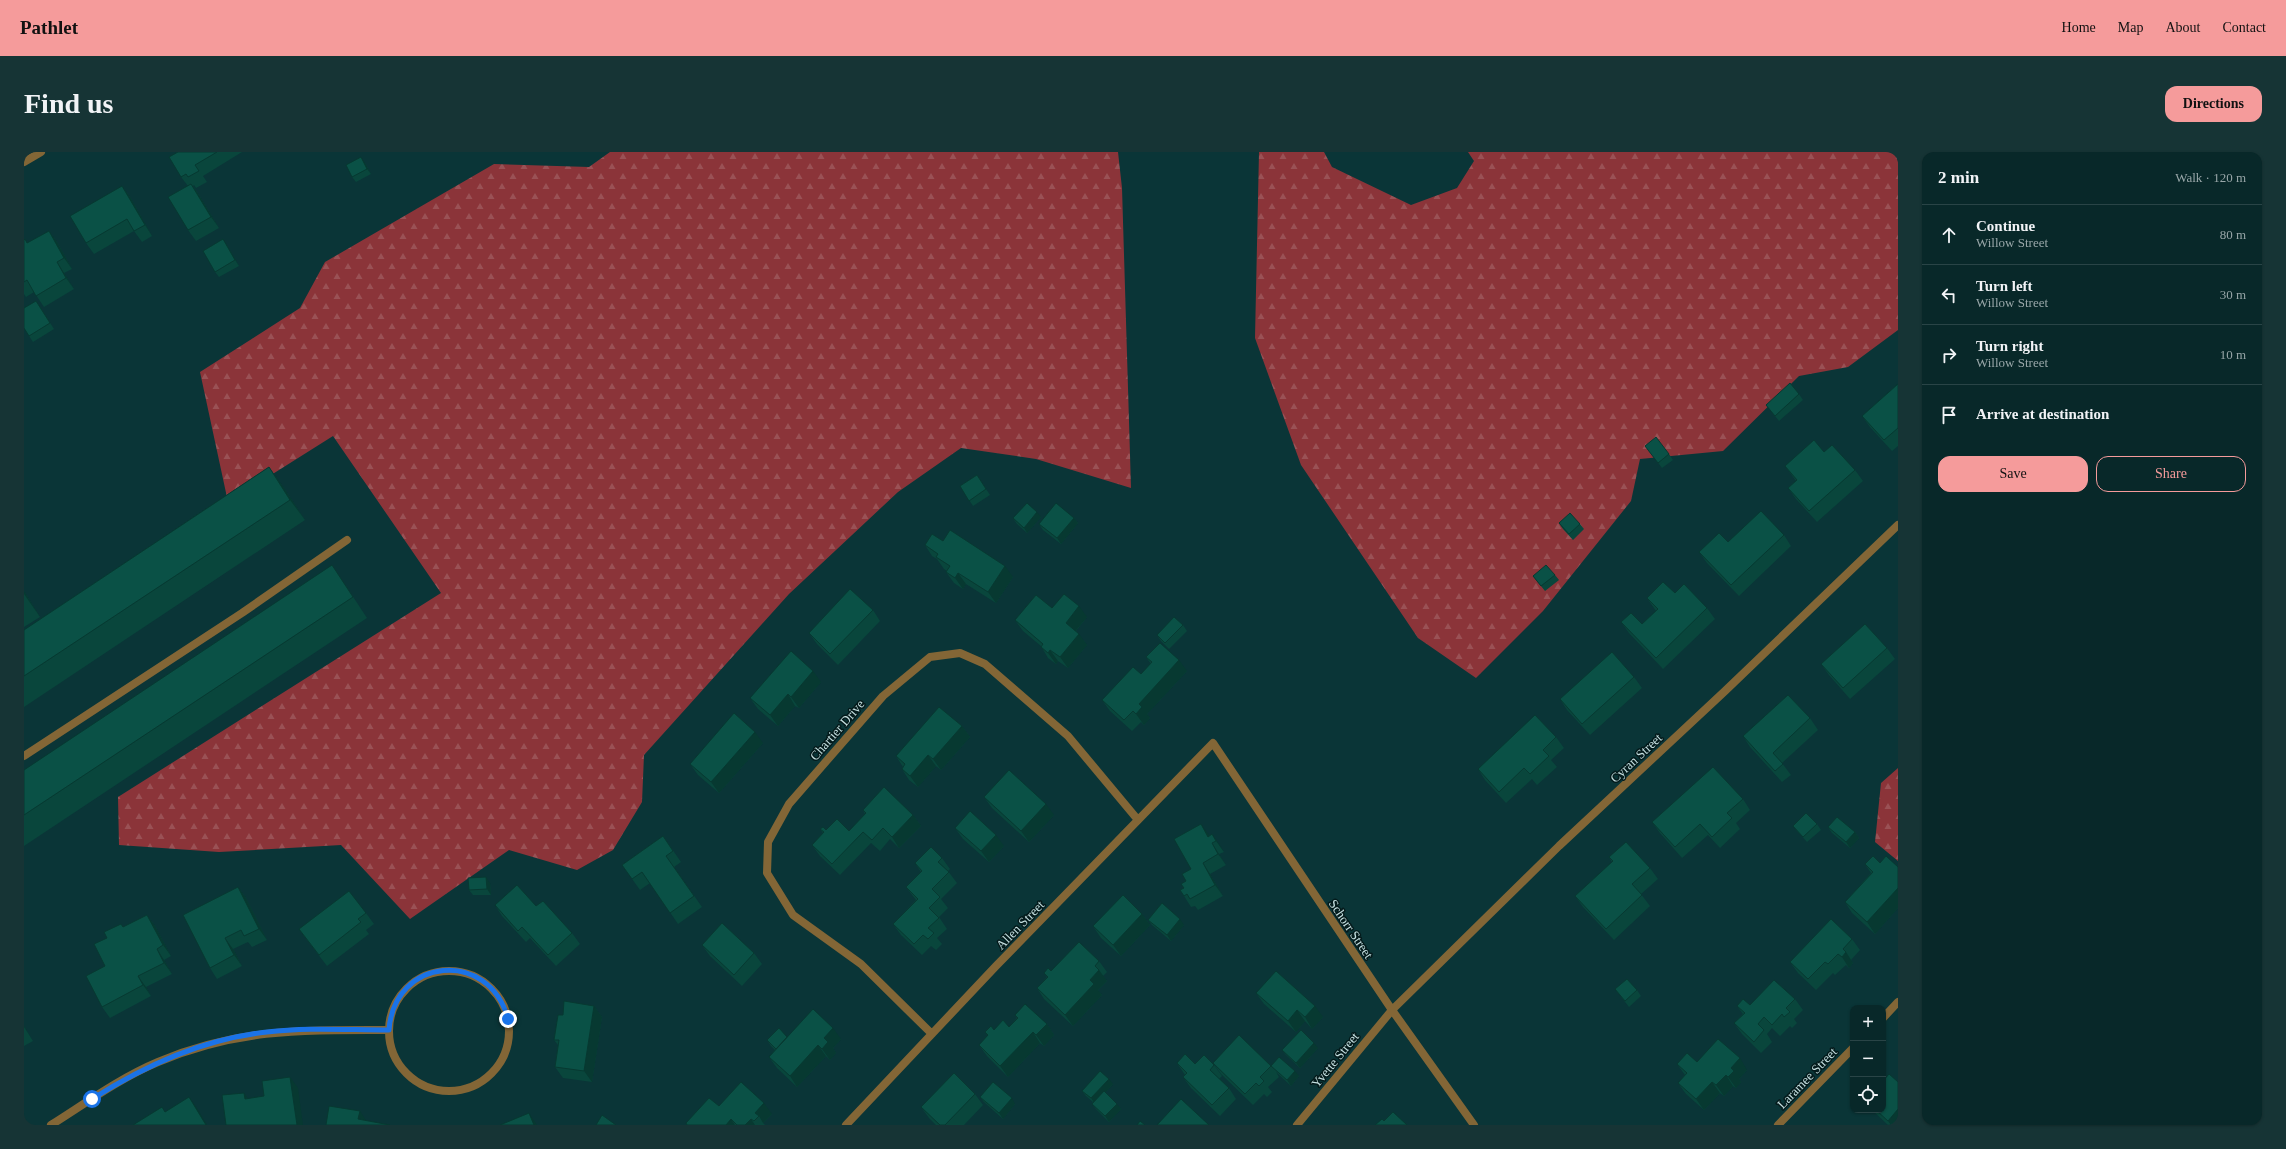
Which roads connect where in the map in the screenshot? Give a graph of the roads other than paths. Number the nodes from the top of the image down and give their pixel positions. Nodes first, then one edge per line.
1 (42, 152) edge
2 (24, 162) edge
3 (1898, 525) edge
4 (347, 540) dead end
5 (1213, 743) joint
6 (24, 756) edge
7 (1138, 820) junction
8 (1898, 1002) edge
9 (1392, 1010) junction
10 (1886, 1015) edge
11 (389, 1030) junction
12 (932, 1034) junction
13 (1850, 1051) edge
14 (51, 1125) edge
15 (846, 1125) edge
16 (1297, 1125) edge
17 (1474, 1125) edge
18 (1778, 1125) edge

1 - 2 street
3 - 9 street, Cyran Street
4 - 6 street
5 - 7 street, Allen Street
5 - 9 street, Schorr Street
7 - 12 street, Allen Street
7 - 12 street, Chartier Drive
8 - 10 street
9 - 16 street, Yvette Street
9 - 17 street, Schorr Street
11 - 11 street
11 - 14 street
12 - 15 street, Allen Street
13 - 18 street, Laramee Street

